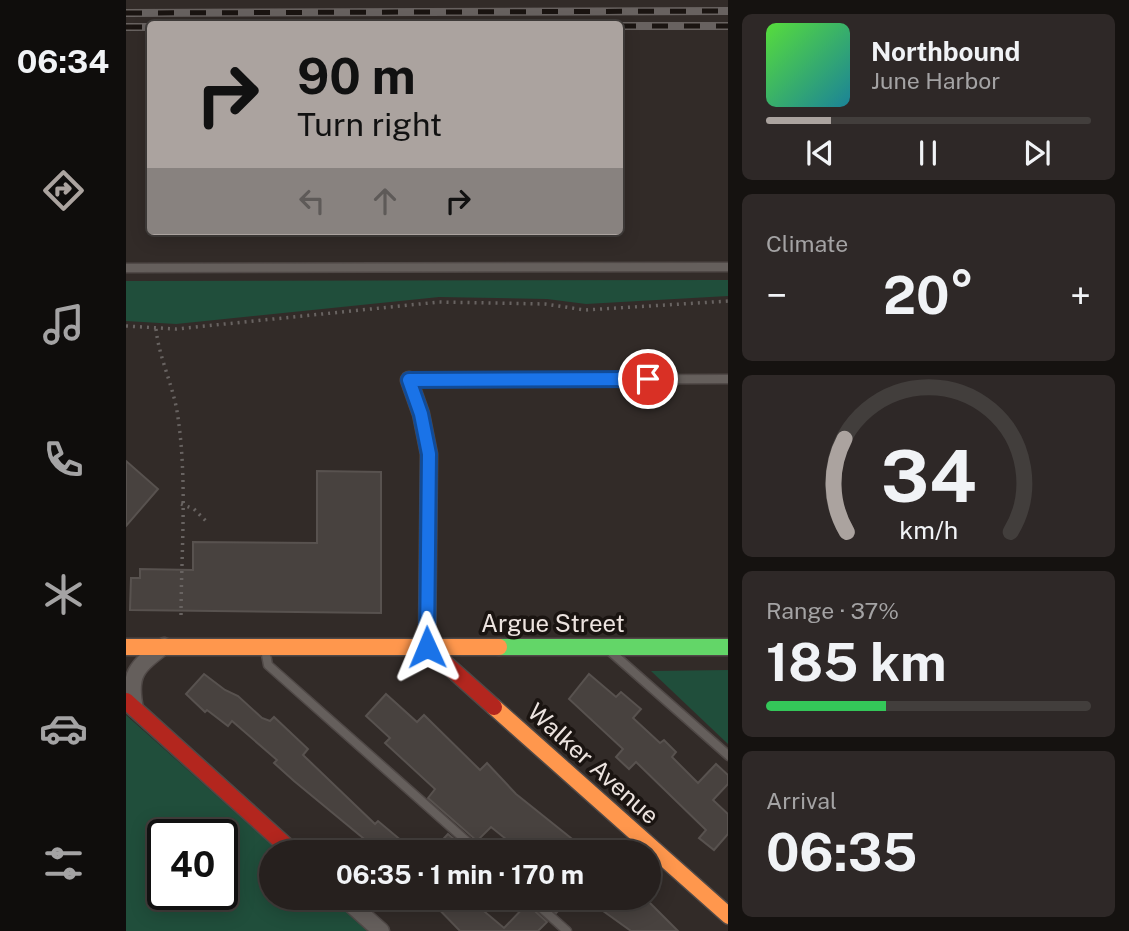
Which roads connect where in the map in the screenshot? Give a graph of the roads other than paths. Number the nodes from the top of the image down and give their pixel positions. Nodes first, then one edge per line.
1 (728, 267) edge
2 (126, 268) edge
3 (728, 379) edge
4 (409, 380) joint
5 (264, 645) junction
6 (126, 646) edge
7 (163, 646) junction
8 (427, 647) junction
9 (606, 647) junction
10 (728, 647) edge
11 (131, 705) edge
12 (728, 756) edge
13 (280, 840) edge
14 (465, 840) edge
15 (357, 910) edge
16 (543, 910) edge
17 (728, 916) edge
18 (381, 931) edge
19 (567, 931) edge

1 - 2 lane
3 - 4 lane
4 - 8 street
5 - 7 street, Argue Street
5 - 8 street, Argue Street
5 - 14 lane
6 - 7 street, Argue Street
7 - 11 street
8 - 9 street, Argue Street
8 - 17 street, Walker Avenue
9 - 10 street, Argue Street
9 - 12 lane
11 - 13 street
15 - 18 street
16 - 19 lane

